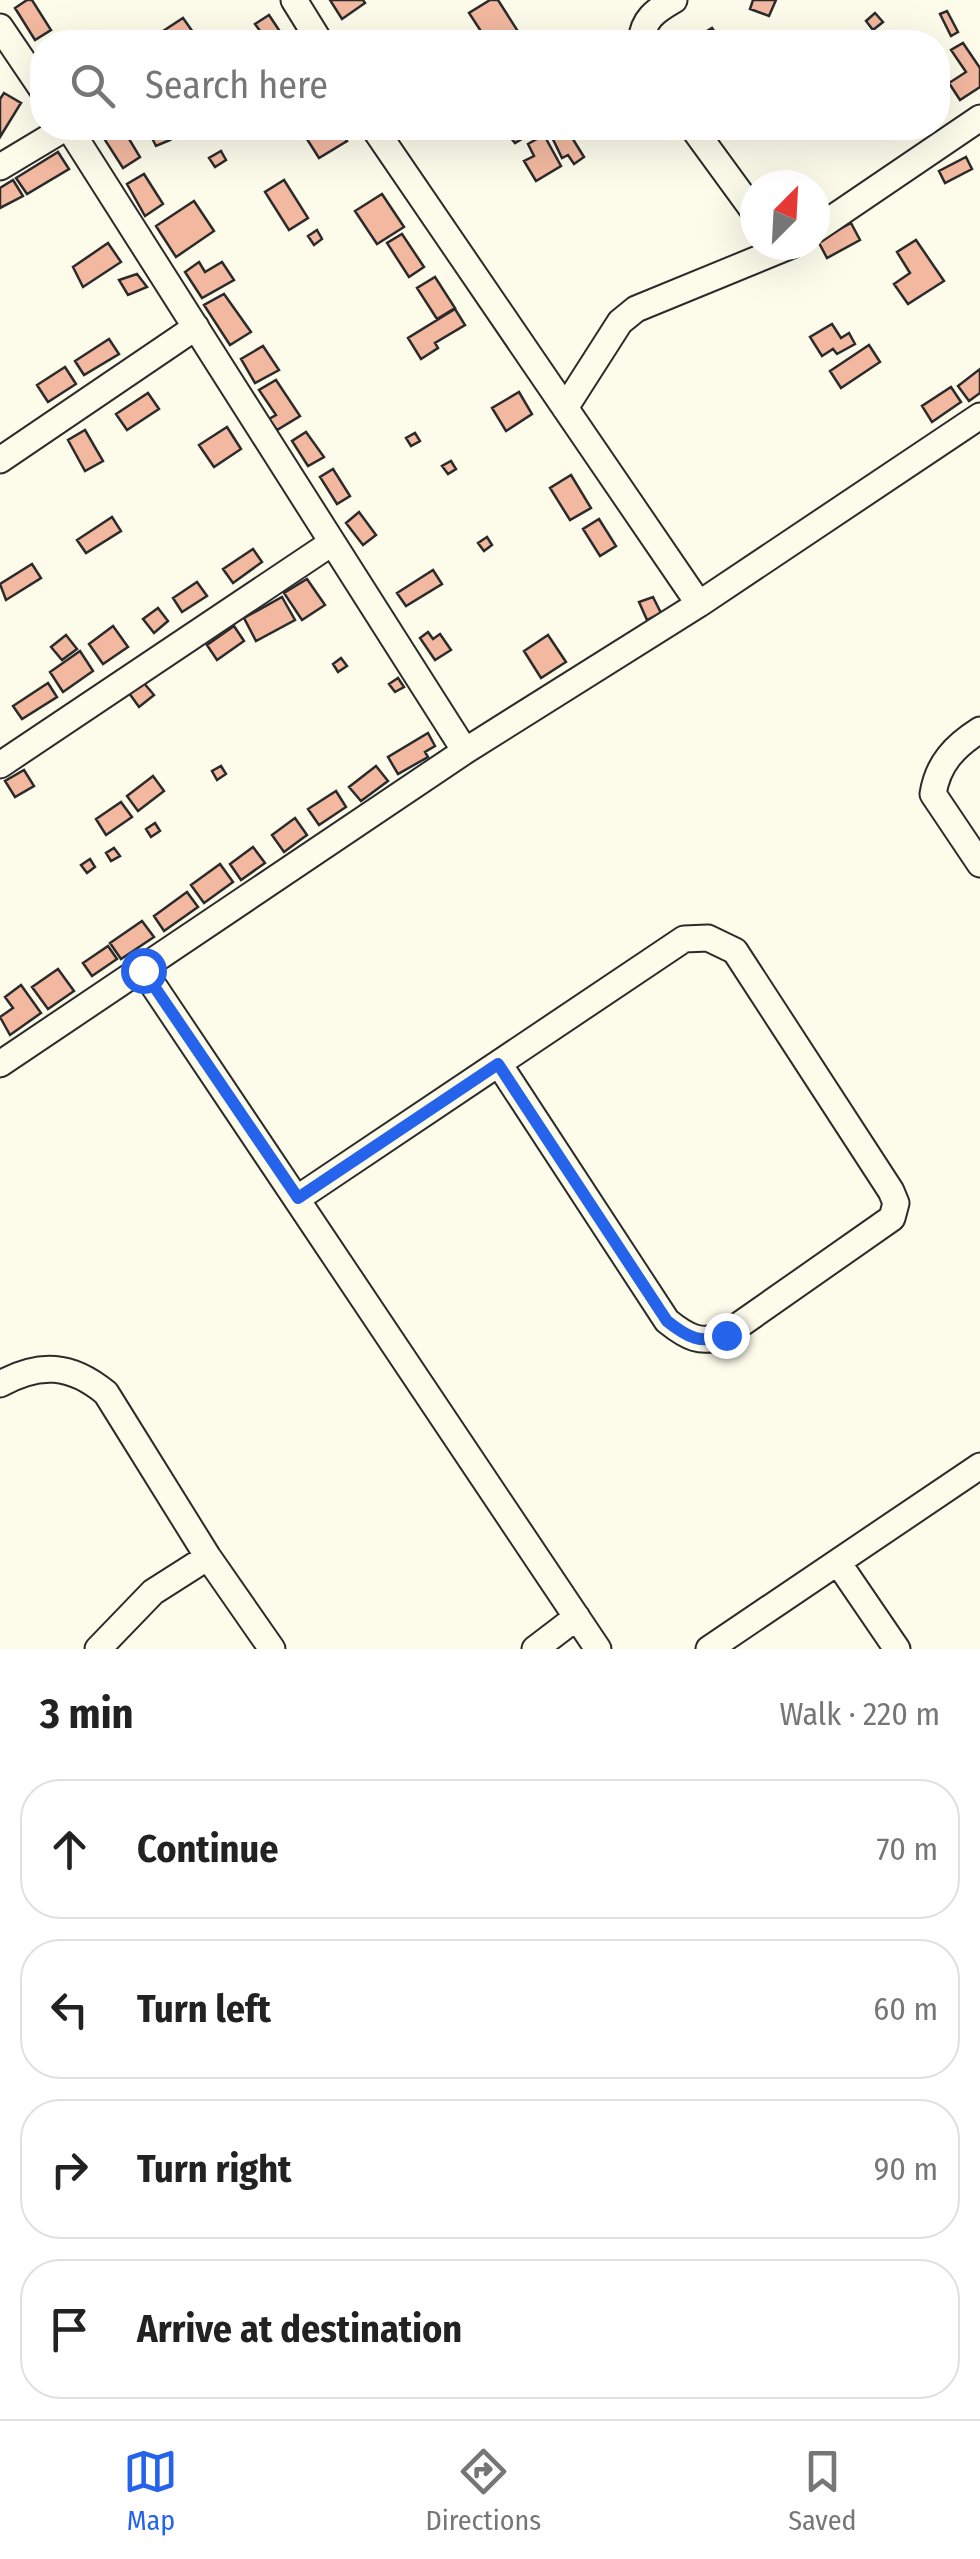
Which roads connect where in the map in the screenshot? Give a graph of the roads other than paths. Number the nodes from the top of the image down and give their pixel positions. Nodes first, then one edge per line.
1 (294, 0) edge
2 (674, 0) edge
3 (0, 27) edge
4 (313, 30) edge
5 (643, 30) edge
6 (30, 71) edge
7 (980, 118) edge
8 (950, 138) edge
9 (46, 140) edge
10 (75, 140) edge
11 (382, 140) edge
12 (702, 140) edge
13 (948, 140) edge
14 (0, 167) edge
15 (740, 192) edge
16 (830, 220) edge
17 (753, 260) edge
18 (196, 326) junction
19 (565, 408) junction
20 (980, 416) edge
21 (0, 460) edge
22 (330, 544) junction
23 (699, 604) junction
24 (980, 730) edge
25 (465, 751) junction
26 (0, 765) edge
27 (980, 864) edge
28 (143, 970) junction
29 (0, 1064) edge
30 (498, 1064) junction
31 (298, 1198) junction
32 (0, 1384) edge
33 (980, 1466) edge
34 (208, 1557) junction
35 (839, 1564) junction
36 (577, 1617) junction
37 (98, 1649) edge
38 (272, 1649) edge
39 (535, 1649) edge
40 (598, 1649) edge
41 (708, 1649) edge
42 (897, 1649) edge

1 - 4 street
2 - 5 street
3 - 6 street
7 - 8 street
9 - 14 street
10 - 18 street
11 - 19 street
12 - 15 street
13 - 16 street
17 - 19 street
18 - 21 street
18 - 22 street
19 - 23 street
20 - 23 street
22 - 25 street
22 - 26 street
23 - 25 street
24 - 27 street
25 - 28 street
28 - 29 street
28 - 31 street
30 - 30 street
30 - 31 street
31 - 36 street
32 - 34 street
33 - 35 street
34 - 37 street
34 - 38 street
35 - 41 street
35 - 42 street
36 - 39 street
36 - 40 street

